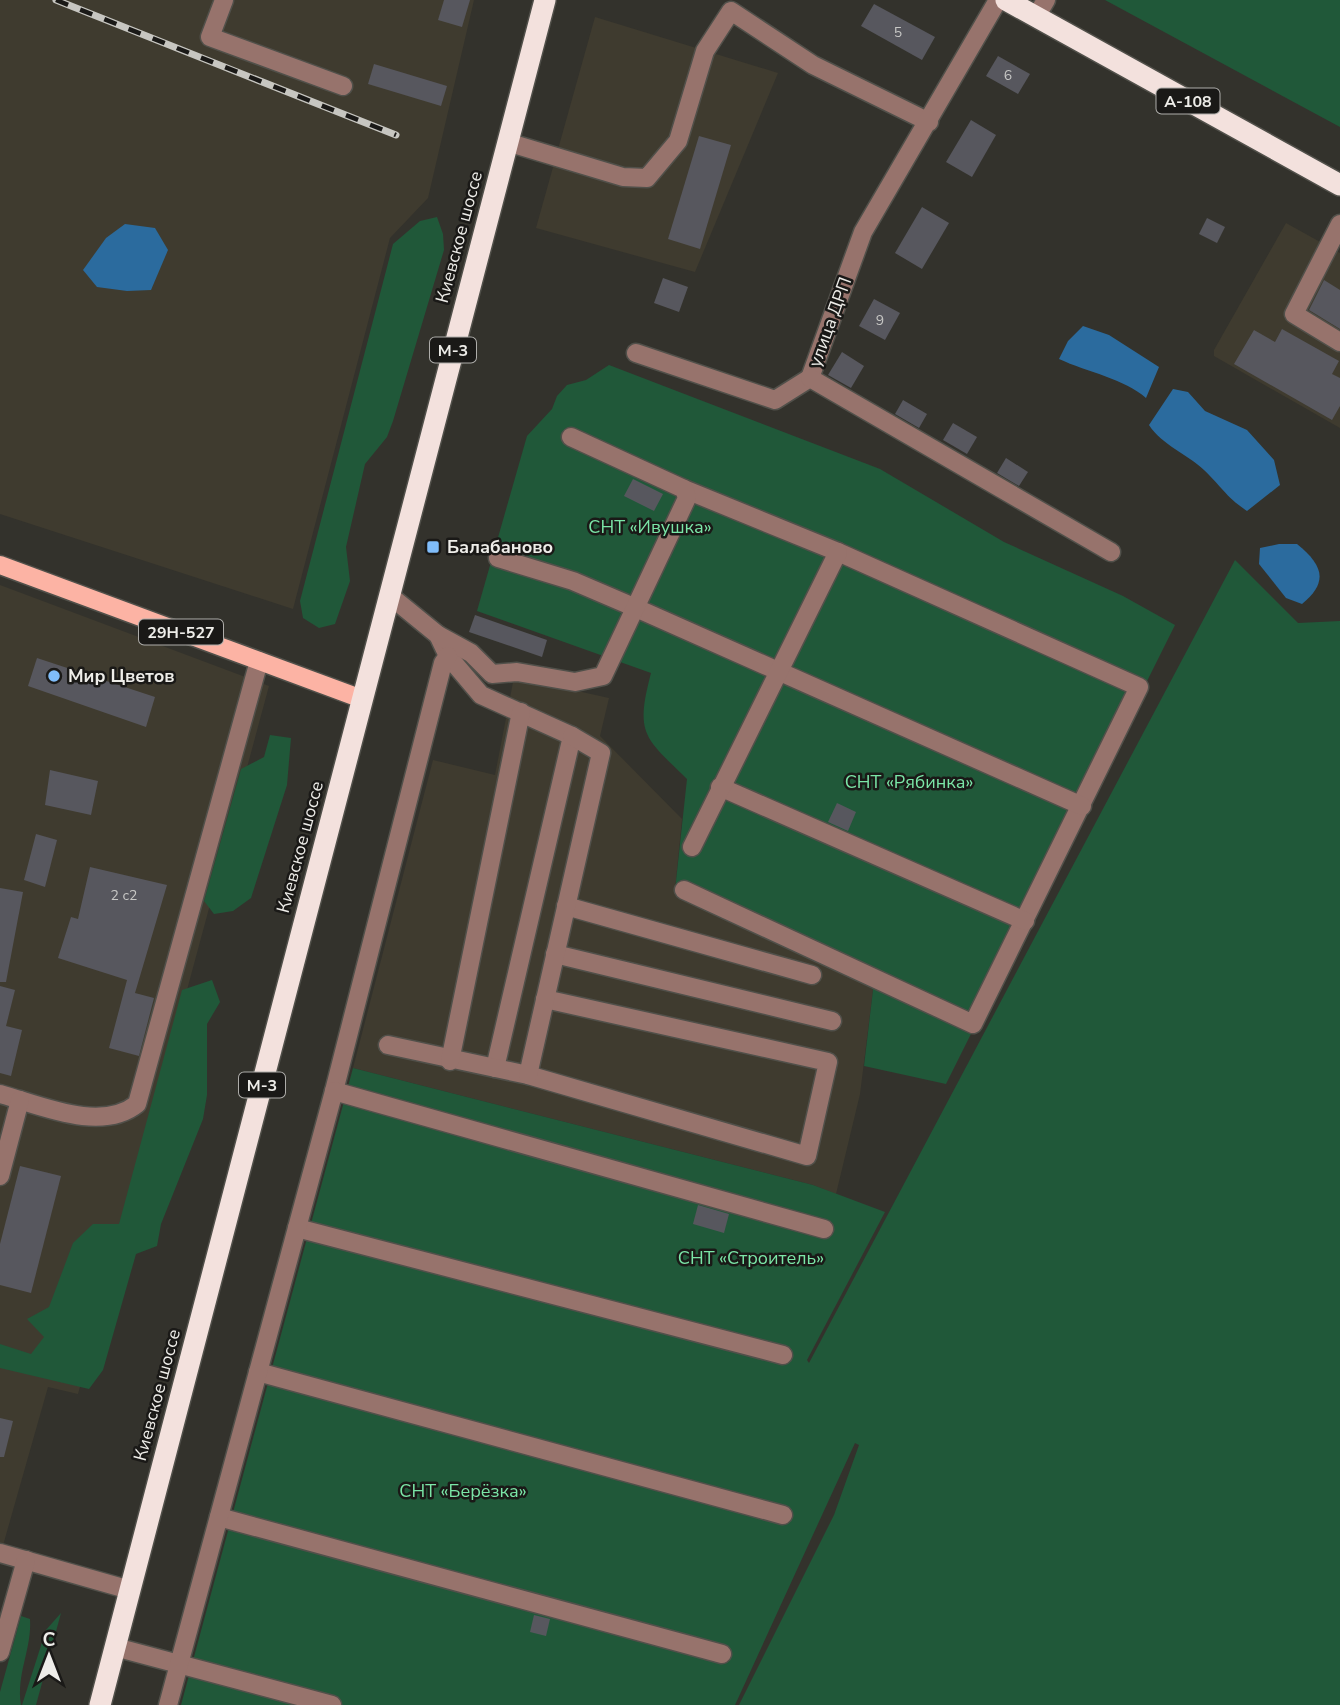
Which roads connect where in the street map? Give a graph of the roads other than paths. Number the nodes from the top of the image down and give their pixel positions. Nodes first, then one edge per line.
1 (224, 0) edge
2 (545, 0) edge
3 (998, 0) edge
4 (1006, 0) edge
5 (1041, 8) edge
6 (344, 86) dead end
7 (929, 122) junction
8 (507, 142) junction
9 (1340, 184) edge
10 (1340, 224) edge
11 (1340, 342) edge
12 (636, 353) dead end
13 (810, 378) junction
14 (571, 437) dead end
15 (684, 489) junction
16 (838, 552) junction
17 (1111, 552) dead end
18 (498, 558) dead end
19 (0, 565) edge
20 (389, 595) junction
21 (636, 608) junction
22 (438, 635) junction
23 (448, 656) junction
24 (259, 661) junction
25 (778, 669) junction
26 (362, 699) junction
27 (521, 712) junction
28 (572, 736) junction
29 (720, 787) junction
30 (1082, 806) junction
31 (692, 847) dead end
32 (684, 890) dead end
33 (566, 906) junction
34 (1025, 921) junction
35 (555, 954) junction
36 (813, 975) dead end
37 (545, 999) junction
38 (832, 1021) dead end
39 (388, 1045) dead end
40 (450, 1061) junction
41 (495, 1068) junction
42 (528, 1075) junction
43 (334, 1091) junction
44 (0, 1094) edge
45 (20, 1100) junction
46 (0, 1176) edge
47 (297, 1228) junction
48 (824, 1229) dead end
49 (783, 1356) dead end
50 (258, 1372) junction
51 (783, 1515) dead end
52 (219, 1517) junction
53 (0, 1553) edge
54 (26, 1560) junction
55 (130, 1590) junction
56 (115, 1647) junction
57 (0, 1652) edge
58 (722, 1654) dead end
59 (179, 1665) junction
60 (100, 1705) edge
61 (168, 1705) edge
62 (332, 1705) edge

1 - 6 street
2 - 8 highway, Киевское шоссе / М-3
3 - 7 street, улица ДРП
4 - 5 highway, А-108
5 - 9 highway, А-108
7 - 8 street
7 - 13 street, улица ДРП
8 - 20 highway, Киевское шоссе / М-3
10 - 11 street
12 - 13 street
13 - 17 street, улица ДРП
14 - 15 street
15 - 16 street
15 - 21 street
16 - 25 street
16 - 30 street
18 - 21 street
19 - 24 main road, 29Н-527
20 - 22 street
20 - 26 highway, Киевское шоссе / М-3
21 - 22 street
21 - 25 street
22 - 23 street
23 - 27 street
23 - 43 street
24 - 26 main road, 29Н-527
24 - 45 street
25 - 29 street
25 - 30 street
26 - 55 highway, Киевское шоссе / М-3
27 - 28 street
27 - 40 street
28 - 33 street
28 - 41 street
29 - 31 street
29 - 34 street
30 - 34 street
32 - 34 street
33 - 35 street
33 - 36 street
35 - 37 street
35 - 38 street
37 - 42 street
37 - 42 street
39 - 40 street
40 - 41 street
41 - 42 street
43 - 47 street
43 - 48 street
44 - 45 street
45 - 46 street
47 - 49 street
47 - 50 street
50 - 51 street
50 - 52 street
52 - 58 street
52 - 59 street
53 - 54 street
54 - 55 street
54 - 57 street
55 - 56 highway, Киевское шоссе / М-3
56 - 59 street
56 - 60 highway, Киевское шоссе / М-3
59 - 61 street
59 - 62 street

